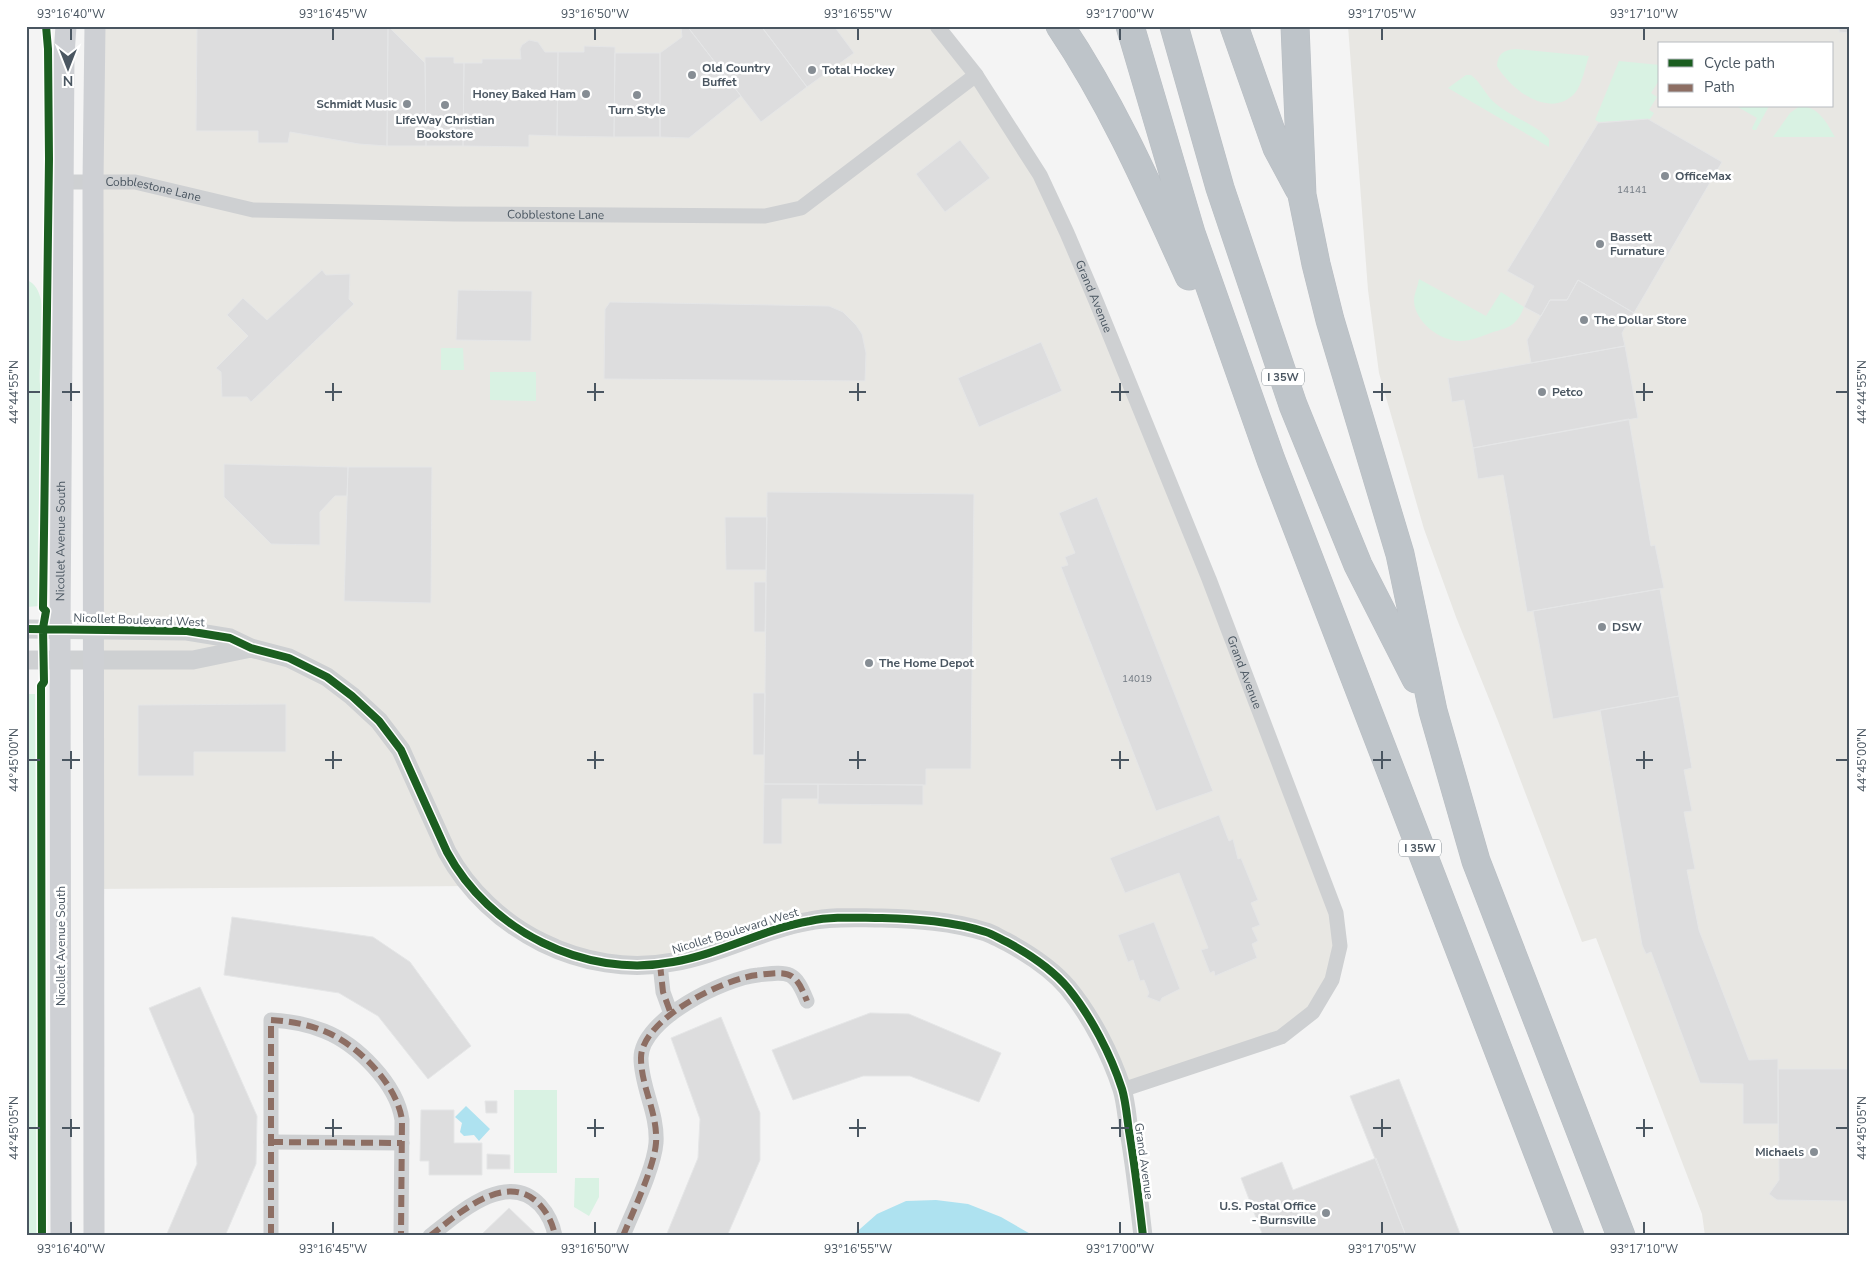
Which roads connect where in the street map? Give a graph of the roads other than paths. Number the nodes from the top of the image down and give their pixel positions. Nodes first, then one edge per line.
1 (66, 26) edge
2 (96, 26) edge
3 (937, 26) edge
4 (1046, 26) edge
5 (1060, 26) edge
6 (1130, 26) edge
7 (1174, 26) edge
8 (1234, 26) edge
9 (1295, 26) edge
10 (976, 75) junction
11 (1100, 91) junction
12 (93, 181) junction
13 (64, 182) junction
14 (1302, 195) junction
15 (1271, 460) junction
16 (26, 629) edge
17 (60, 629) junction
18 (93, 629) junction
19 (251, 648) junction
20 (26, 660) edge
21 (60, 660) junction
22 (93, 661) junction
23 (1433, 711) junction
24 (660, 964) junction
25 (807, 1001) dead end
26 (671, 1014) junction
27 (1122, 1090) junction
28 (271, 1142) junction
29 (402, 1143) junction
30 (61, 1236) edge
31 (94, 1236) edge
32 (271, 1236) edge
33 (401, 1236) edge
34 (430, 1236) edge
35 (555, 1236) edge
36 (623, 1236) edge
37 (1143, 1236) edge
38 (1570, 1236) edge
39 (1621, 1236) edge

1 - 13 main road, Nicollet Avenue South
2 - 12 main road
3 - 10 street, Grand Avenue
4 - 11 highway
5 - 11 highway
6 - 15 highway, I 35W
7 - 23 highway, I 35W
8 - 14 highway
9 - 14 highway
10 - 12 street, Cobblestone Lane
10 - 27 street, Grand Avenue
11 - 15 highway
12 - 13 street, Cobblestone Lane
12 - 18 main road
13 - 17 main road, Nicollet Avenue South
14 - 23 highway
15 - 38 highway, I 35W
16 - 17 street, Nicollet Boulevard West
17 - 18 street, Nicollet Boulevard West
17 - 21 main road, Nicollet Avenue South
18 - 19 street, Nicollet Boulevard West
18 - 22 main road
19 - 22 street, Nicollet Boulevard West
19 - 24 street, Nicollet Boulevard West
20 - 21 street, Nicollet Boulevard West
21 - 22 street, Nicollet Boulevard West
21 - 30 main road, Nicollet Avenue South
22 - 31 main road
23 - 39 highway, I 35W
24 - 26 street
24 - 27 street, Nicollet Boulevard West
25 - 26 street
26 - 36 street
27 - 37 street, Grand Avenue
28 - 29 street
28 - 29 street
28 - 32 street
29 - 33 street
34 - 35 street

